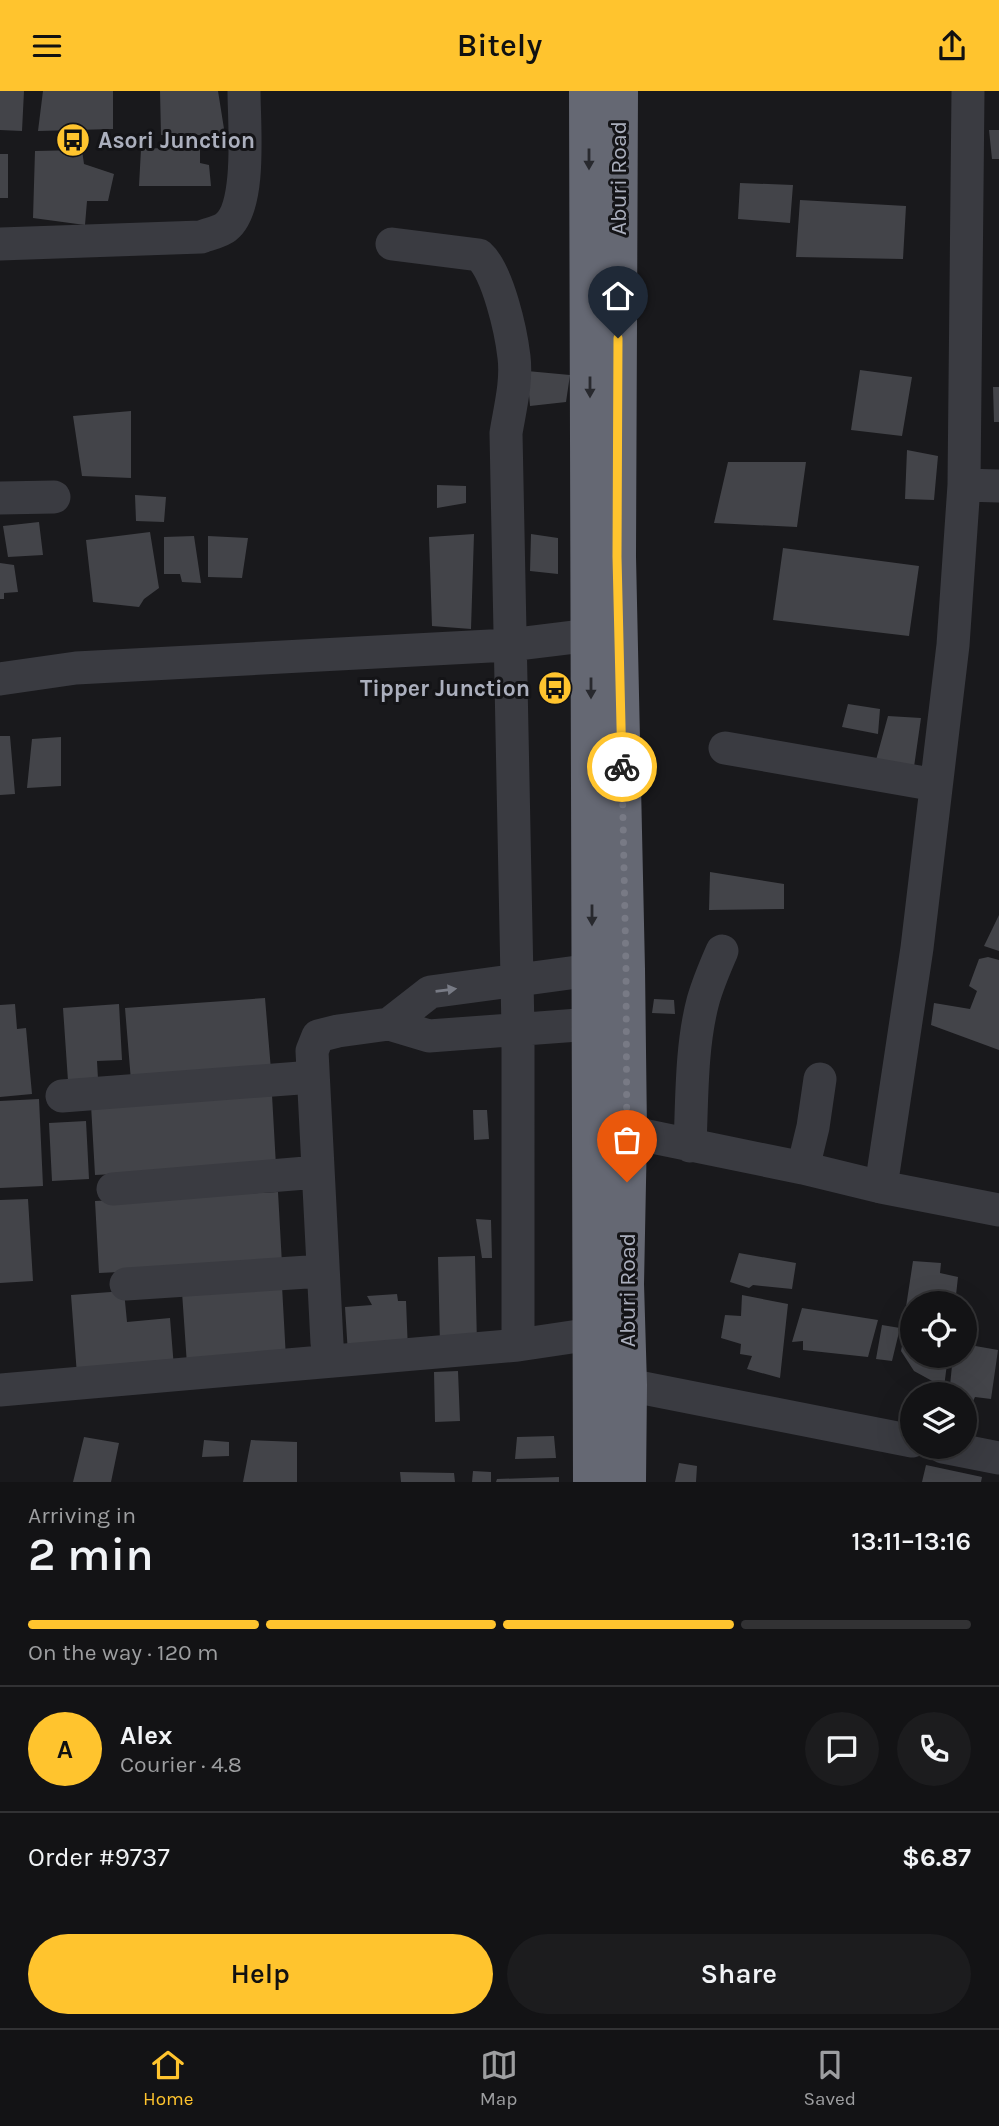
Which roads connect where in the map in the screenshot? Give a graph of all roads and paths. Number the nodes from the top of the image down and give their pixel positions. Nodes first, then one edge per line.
1 (244, 91) edge
2 (589, 91) edge
3 (619, 91) edge
4 (968, 91) edge
5 (0, 244) edge
6 (392, 244) dead end
7 (964, 485) junction
8 (999, 486) edge
9 (54, 497) dead end
10 (0, 498) edge
11 (591, 635) junction
12 (509, 645) junction
13 (0, 679) edge
14 (724, 748) dead end
15 (936, 785) junction
16 (722, 951) dead end
17 (609, 970) junction
18 (517, 982) junction
19 (389, 1024) junction
20 (592, 1024) junction
21 (518, 1030) junction
22 (313, 1077) junction
23 (820, 1079) dead end
24 (62, 1096) dead end
25 (628, 1132) junction
26 (690, 1146) junction
27 (803, 1168) junction
28 (318, 1172) junction
29 (881, 1187) junction
30 (113, 1189) dead end
31 (999, 1210) edge
32 (323, 1271) junction
33 (126, 1284) dead end
34 (592, 1334) junction
35 (327, 1343) dead end
36 (518, 1345) junction
37 (628, 1385) junction
38 (0, 1390) edge
39 (900, 1439) edge
40 (977, 1454) edge
41 (999, 1458) edge
42 (592, 1482) edge
43 (627, 1482) edge

1 - 5 street
2 -> 11 highway, Aburi Road
3 - 17 highway, Aburi Road
4 - 7 street
6 - 12 street
7 - 8 street
7 - 15 street
9 - 10 street
11 - 12 street
11 -> 17 highway, Aburi Road
12 - 13 street
12 - 18 street
14 - 15 street
15 - 29 street
16 - 26 street
17 - 18 street
17 - 20 highway, Aburi Road
17 - 25 highway, Aburi Road
19 -> 18 street
18 - 21 street
19 - 21 street
19 - 22 street
20 - 21 street
20 - 34 highway, Aburi Road
21 - 36 street
22 - 24 street
22 - 28 street
23 - 27 street
25 - 26 street
25 - 37 highway, Aburi Road
26 - 27 street
27 - 29 street
28 - 30 street
28 - 32 street
29 - 31 street
32 - 33 street
32 - 35 street
34 - 36 street
34 - 42 highway, Aburi Road
36 - 38 street
37 - 39 street
37 - 43 highway, Aburi Road
40 - 41 street

